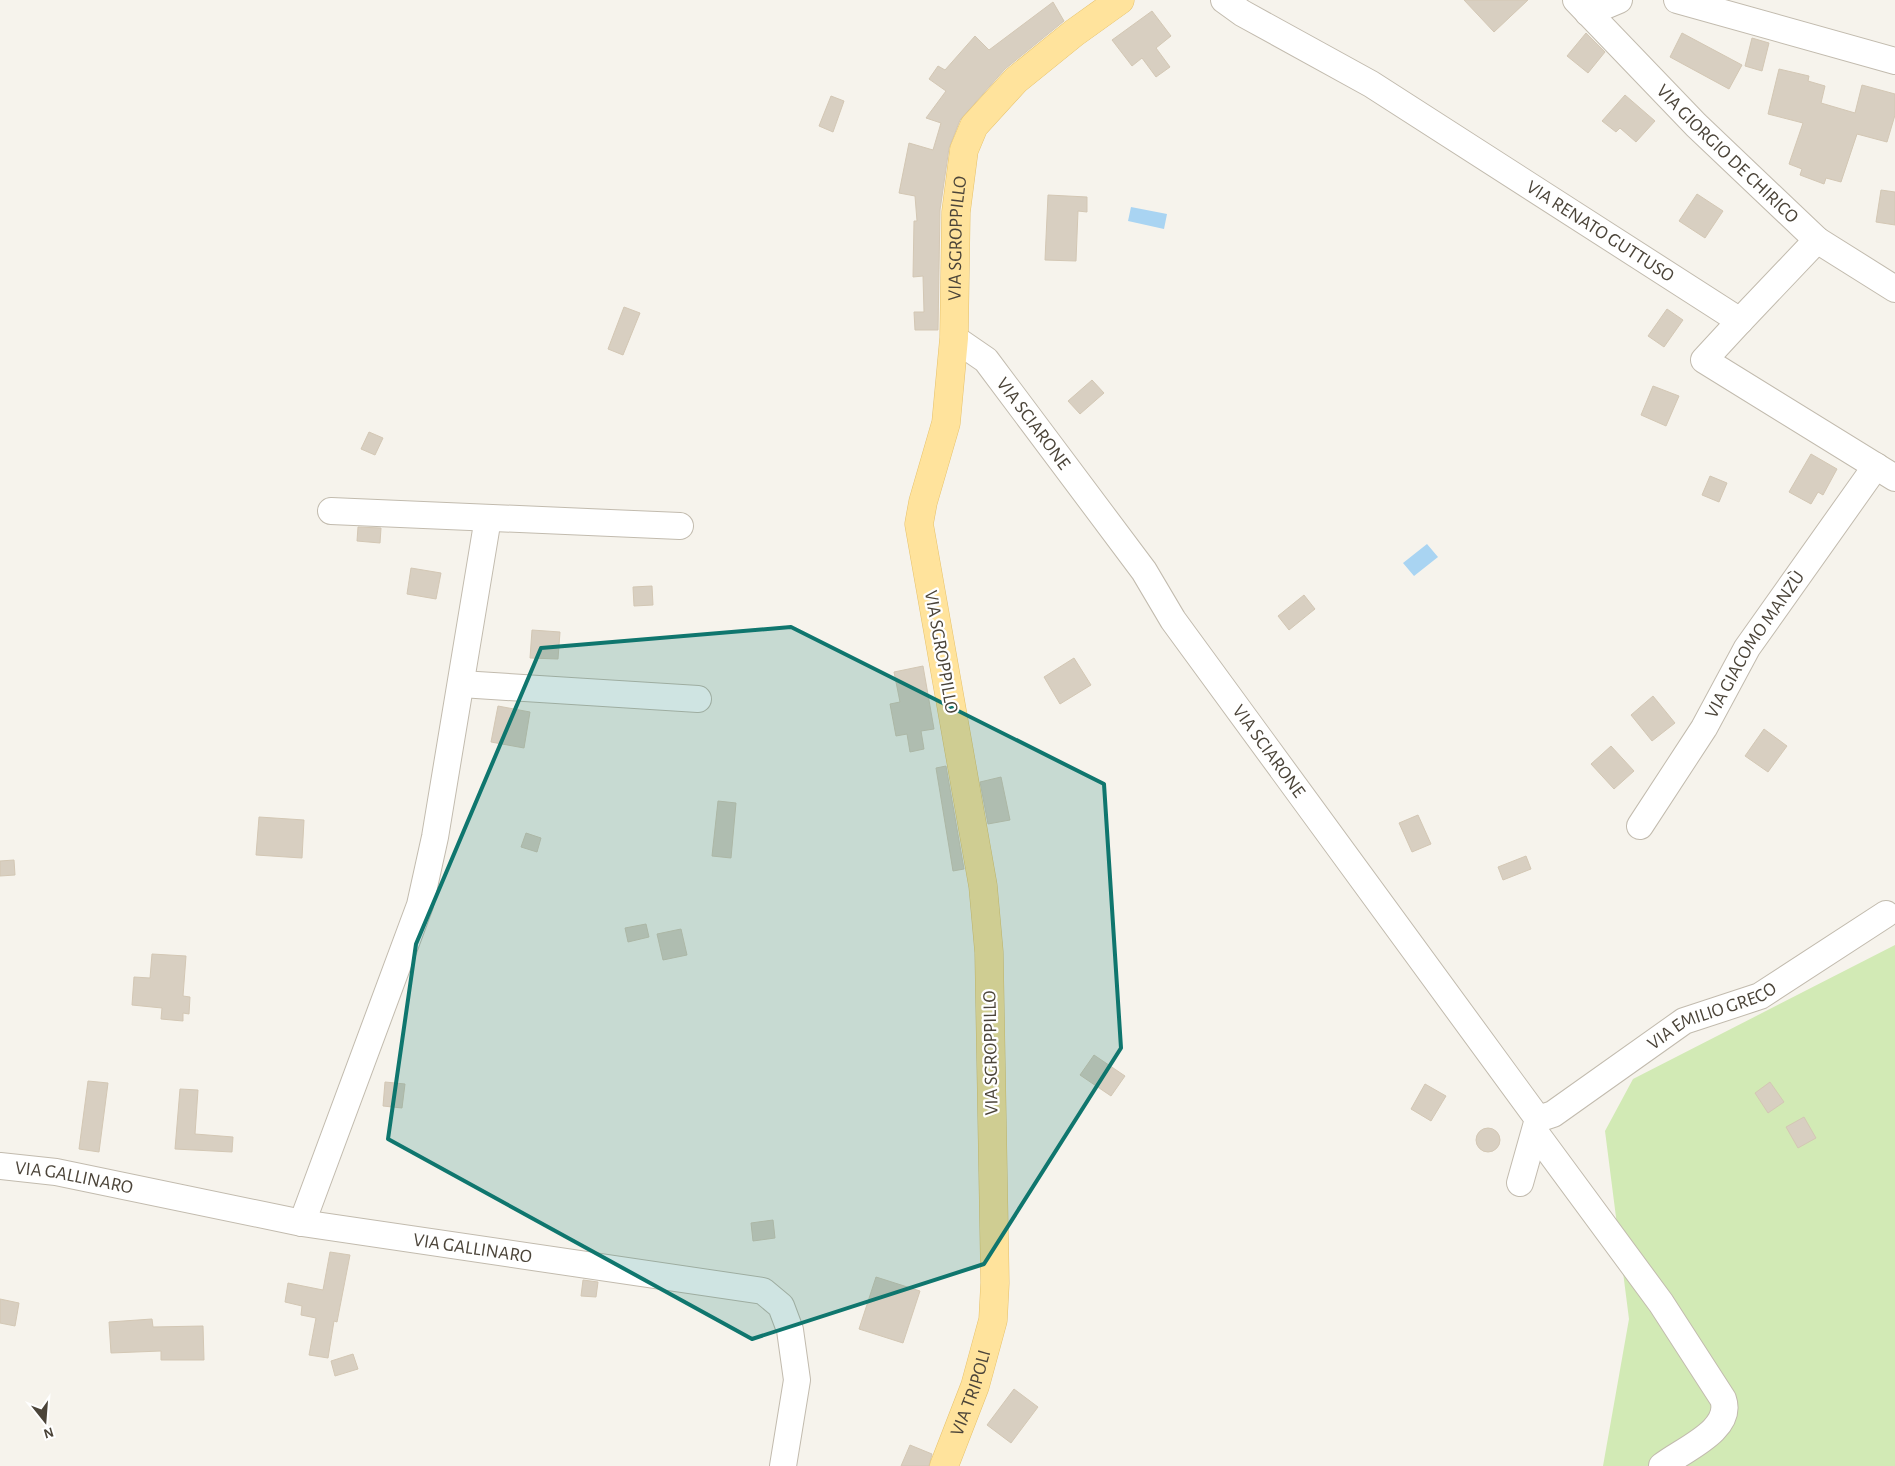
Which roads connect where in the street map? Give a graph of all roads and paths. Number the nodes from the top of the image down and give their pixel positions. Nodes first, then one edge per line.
1 (1120, 0) edge
2 (1224, 0) edge
3 (1619, 0) edge
4 (1677, 0) edge
5 (1582, 6) edge
6 (1895, 61) edge
7 (1816, 240) junction
8 (1895, 289) edge
9 (1740, 321) junction
10 (954, 338) junction
11 (1885, 472) edge
12 (331, 511) dead end
13 (488, 518) junction
14 (680, 526) dead end
15 (461, 684) junction
16 (698, 699) dead end
17 (1640, 826) dead end
18 (1886, 914) dead end
19 (1537, 1125) junction
20 (0, 1166) edge
21 (1520, 1183) dead end
22 (302, 1223) junction
23 (993, 1320) joint
24 (783, 1466) edge
25 (944, 1466) edge
26 (1662, 1466) edge

1 - 10 main road, VIA SGROPPILLO
2 - 9 street, VIA RENATO GUTTUSO
3 - 5 street
4 - 6 street
5 - 7 street, VIA GIORGIO DE CHIRICO
7 - 8 street, VIA GIORGIO DE CHIRICO
7 - 9 street
9 - 11 street
10 - 19 street, VIA SCIARONE
10 - 23 main road, VIA SGROPPILLO
11 - 17 street, VIA GIACOMO MANZÙ
12 - 13 street
13 - 14 street
13 - 15 street
15 - 16 street
15 - 22 street
18 - 19 street, VIA EMILIO GRECO
19 - 21 street
19 - 26 street, VIA SCIARONE
20 - 22 street, VIA GALLINARO
22 - 24 street, VIA GALLINARO
23 - 25 main road, VIA TRIPOLI

